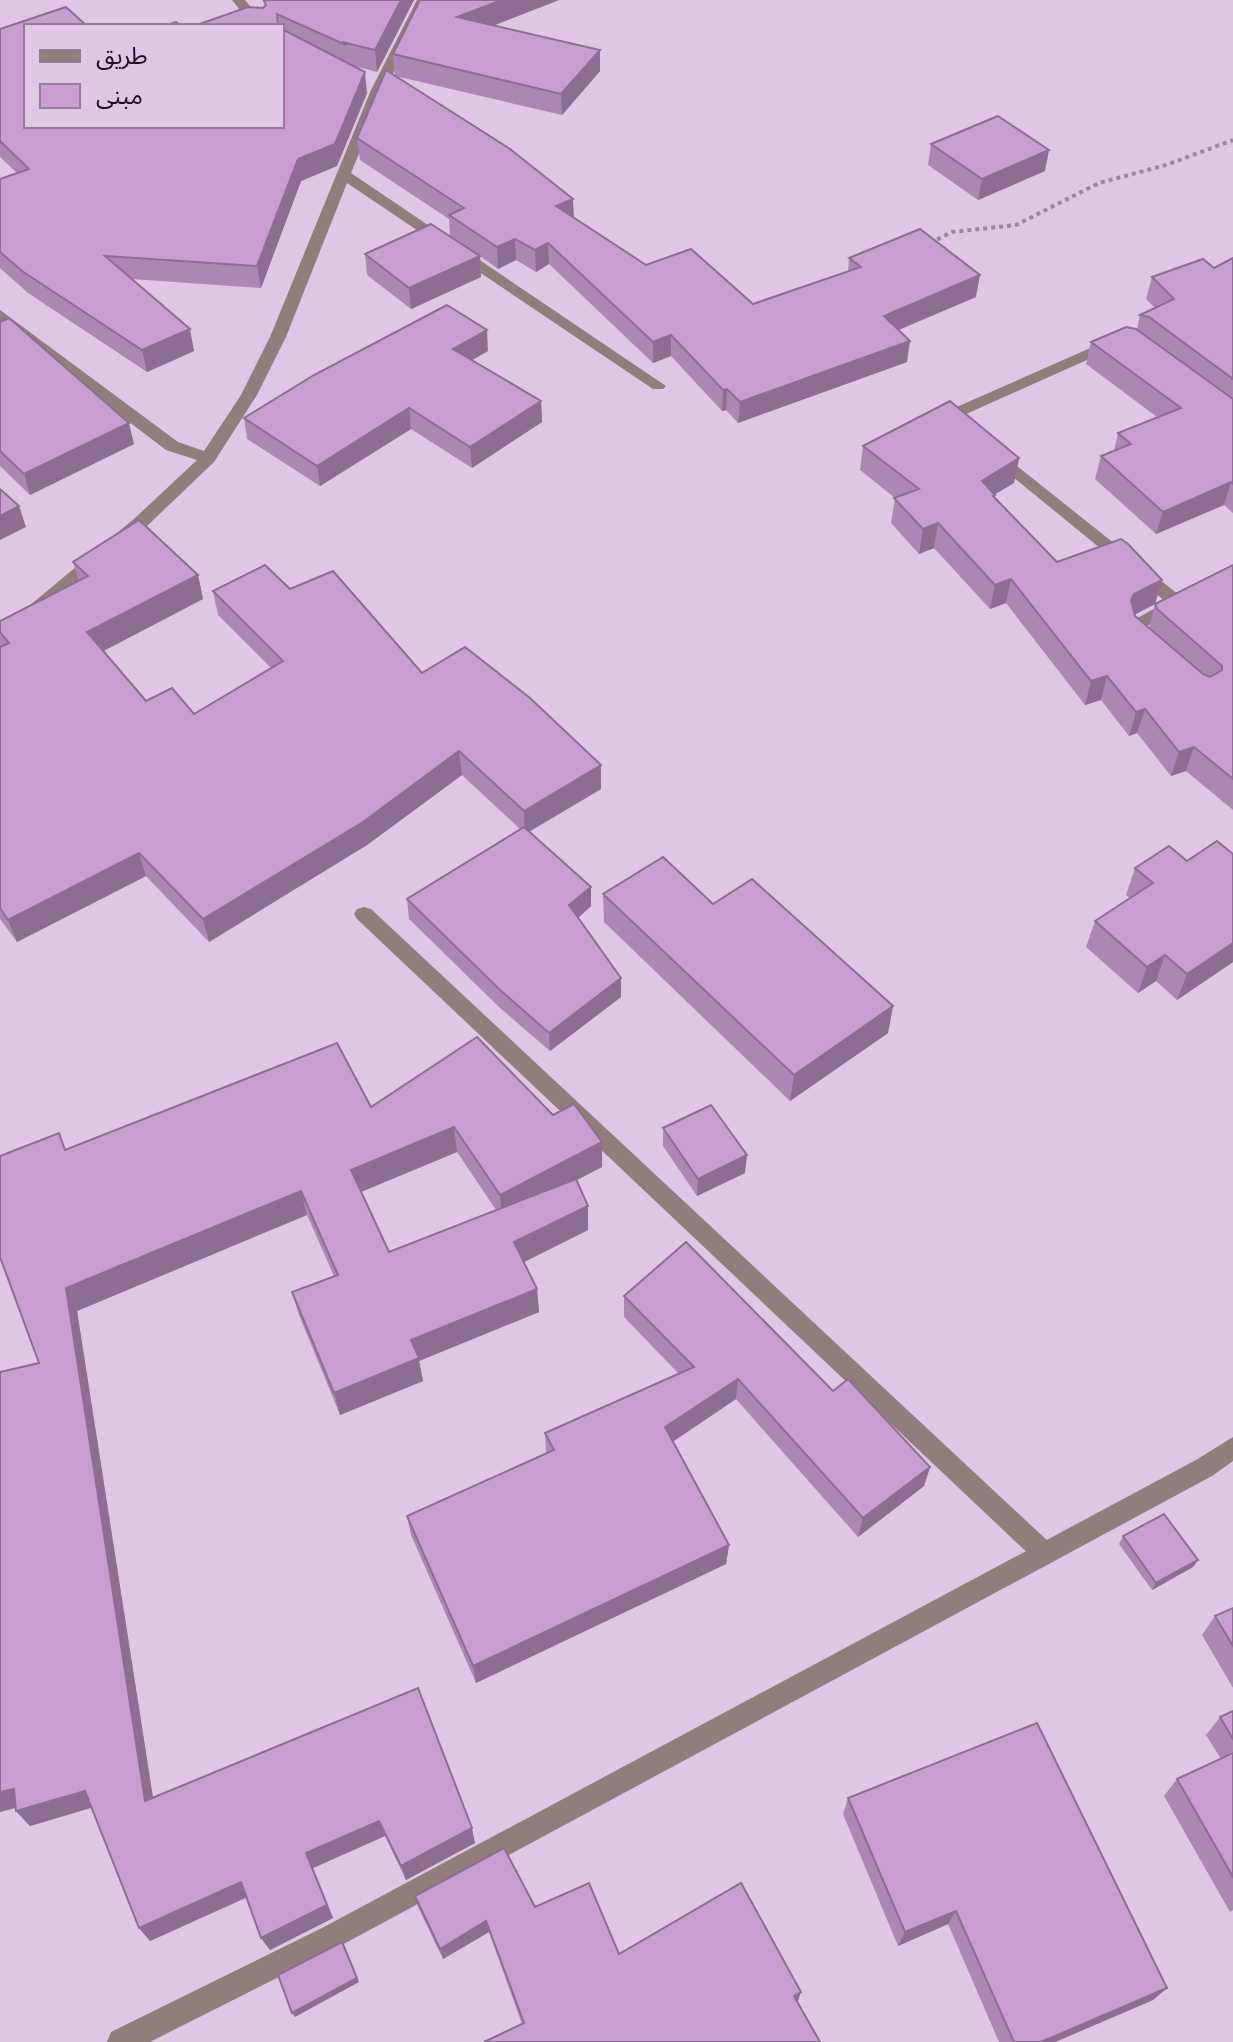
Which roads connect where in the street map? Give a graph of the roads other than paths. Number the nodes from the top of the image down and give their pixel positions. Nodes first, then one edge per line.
1 (238, 0) edge
2 (423, 0) edge
3 (258, 24) edge
4 (344, 174) junction
5 (0, 314) edge
6 (1127, 343) edge
7 (658, 386) dead end
8 (208, 458) junction
9 (0, 639) edge
10 (1161, 656) edge
11 (364, 914) dead end
12 (1233, 1448) edge
13 (1043, 1552) junction
14 (121, 2042) edge

1 - 3 street
2 - 4 street
4 - 7 street
4 - 8 street
5 - 8 street
6 - 10 street
8 - 9 street
11 - 13 street
12 - 13 street
13 - 14 street

